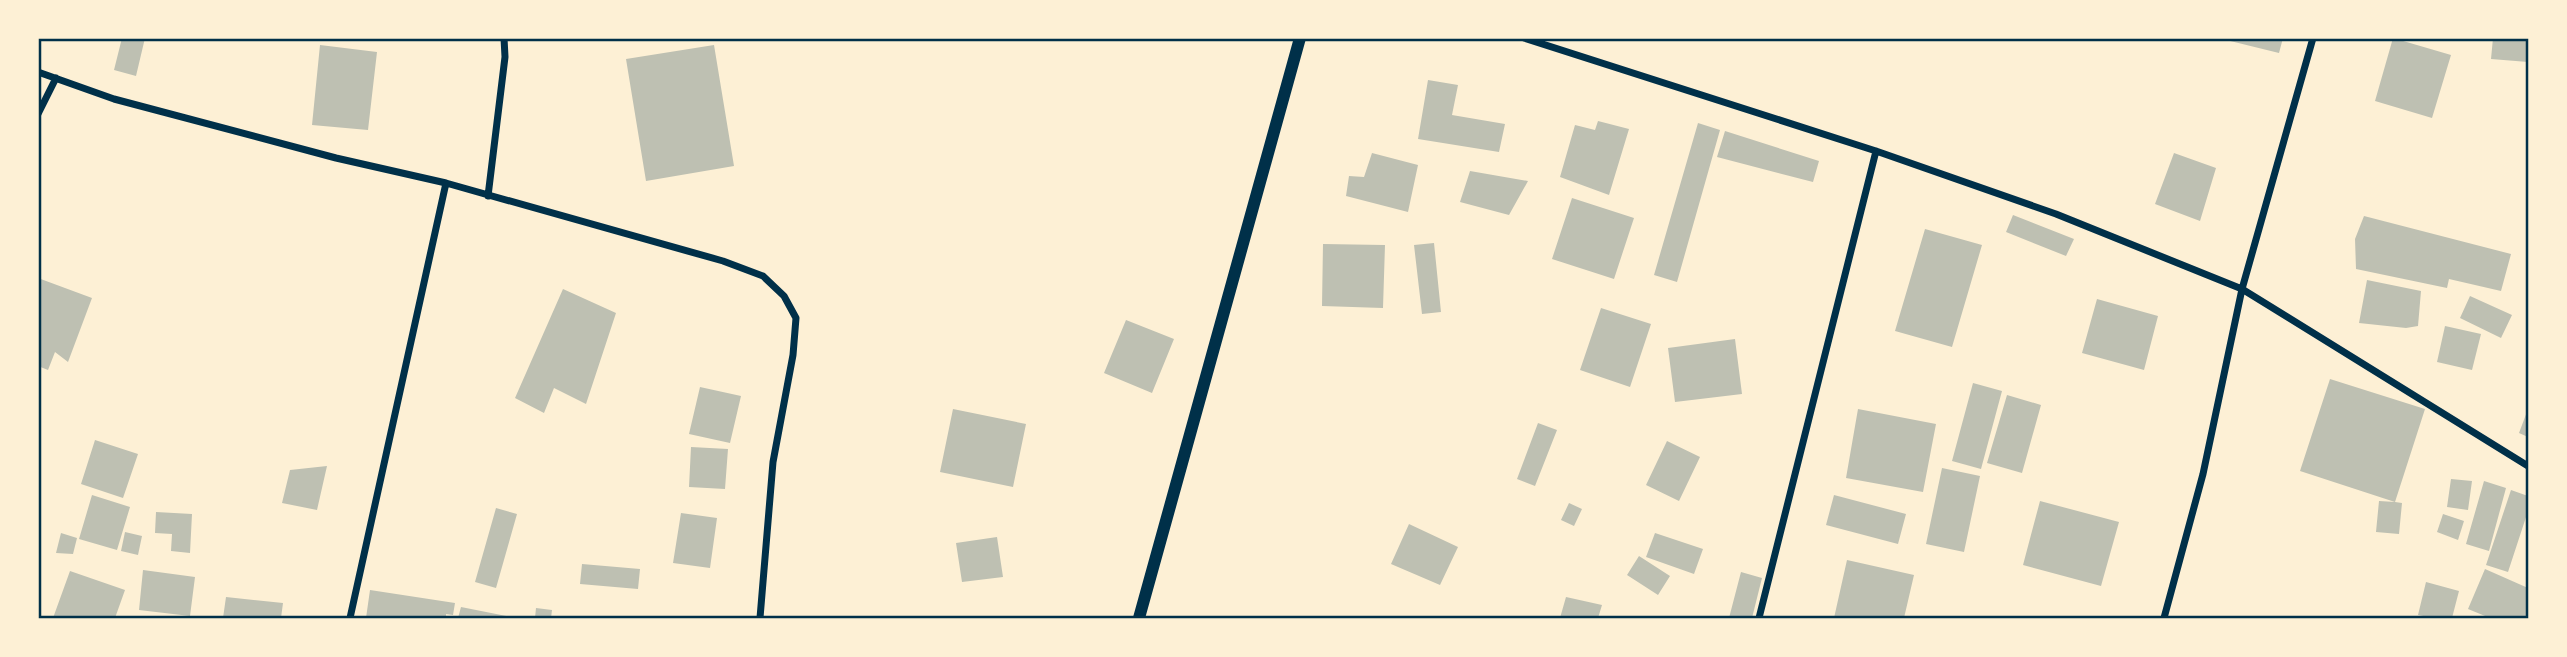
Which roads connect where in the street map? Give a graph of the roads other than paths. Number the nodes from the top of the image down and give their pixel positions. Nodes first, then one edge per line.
1 (504, 38) edge
2 (1300, 38) edge
3 (1524, 38) edge
4 (2313, 38) edge
5 (38, 72) edge
6 (56, 78) junction
7 (38, 114) edge
8 (1877, 151) junction
9 (446, 183) junction
10 (488, 196) junction
11 (2242, 289) junction
12 (2529, 466) edge
13 (350, 618) edge
14 (760, 618) edge
15 (1139, 618) edge
16 (1759, 618) edge
17 (2164, 618) edge

1 - 10 street
2 - 15 street
3 - 8 street
4 - 11 street
5 - 6 street
6 - 7 street
6 - 9 street
8 - 11 street
8 - 16 street
9 - 10 street
9 - 13 street
10 - 14 street
11 - 12 street
11 - 17 street

